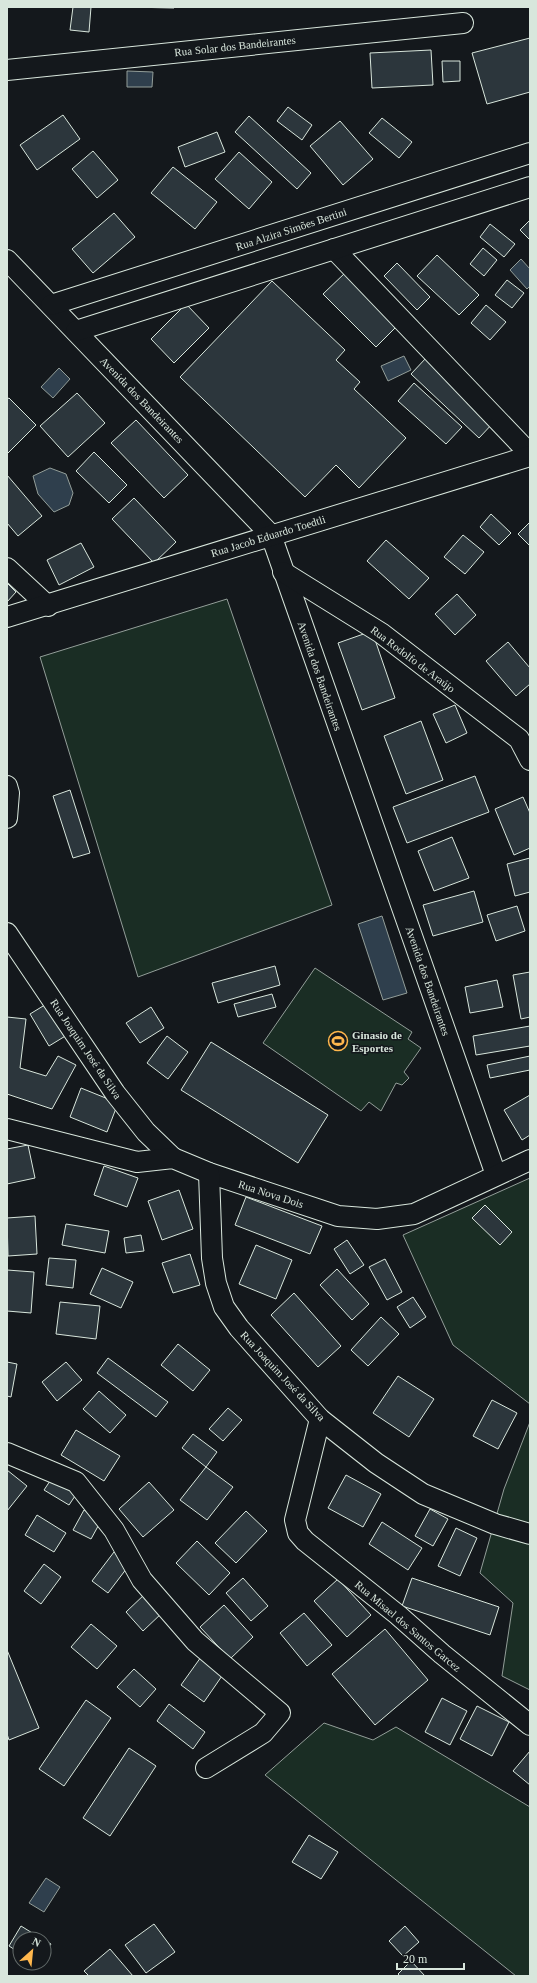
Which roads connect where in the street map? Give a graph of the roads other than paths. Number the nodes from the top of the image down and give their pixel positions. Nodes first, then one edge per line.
1 (463, 23) dead end
2 (7, 70) edge
3 (530, 153) edge
4 (530, 187) edge
5 (334, 250) junction
6 (7, 260) edge
7 (51, 305) junction
8 (76, 331) junction
9 (530, 455) edge
10 (270, 535) junction
11 (7, 568) edge
12 (284, 572) junction
13 (48, 606) junction
14 (7, 617) edge
15 (524, 738) edge
16 (530, 760) edge
17 (7, 786) edge
18 (7, 818) edge
19 (7, 933) edge
20 (7, 1129) edge
21 (173, 1158) junction
22 (530, 1160) edge
23 (208, 1173) junction
24 (496, 1175) junction
25 (320, 1419) junction
26 (7, 1453) edge
27 (530, 1534) edge
28 (530, 1725) edge
29 (206, 1768) dead end

1 - 2 street, Rua Solar dos Bandeirantes
3 - 7 street, Rua Alzira Simões Bertini
4 - 5 street
5 - 8 street
5 - 9 street
6 - 7 street, Avenida dos Bandeirantes
7 - 8 street, Avenida dos Bandeirantes
8 - 10 street, Avenida dos Bandeirantes
9 - 10 street, Rua Jacob Eduardo Toedtli
10 - 12 street, Avenida dos Bandeirantes
10 - 13 street, Rua Jacob Eduardo Toedtli
11 - 13 street
12 - 15 street, Rua Rodolfo de Araújo
12 - 24 street, Avenida dos Bandeirantes
13 - 14 street, Rua Jacob Eduardo Toedtli
15 - 16 street, Rua Rodolfo de Araújo
17 - 18 street
19 - 21 street, Rua Joaquim José da Silva
20 - 21 street, Rua Nova Dois
21 - 23 street, Rua Nova Dois
22 - 24 street, Rua Nova Dois
23 - 24 street, Rua Nova Dois
23 - 25 street, Rua Joaquim José da Silva
25 - 27 street, Rua Joaquim José da Silva
25 - 28 street, Rua Misael dos Santos Garcez
26 - 29 street

